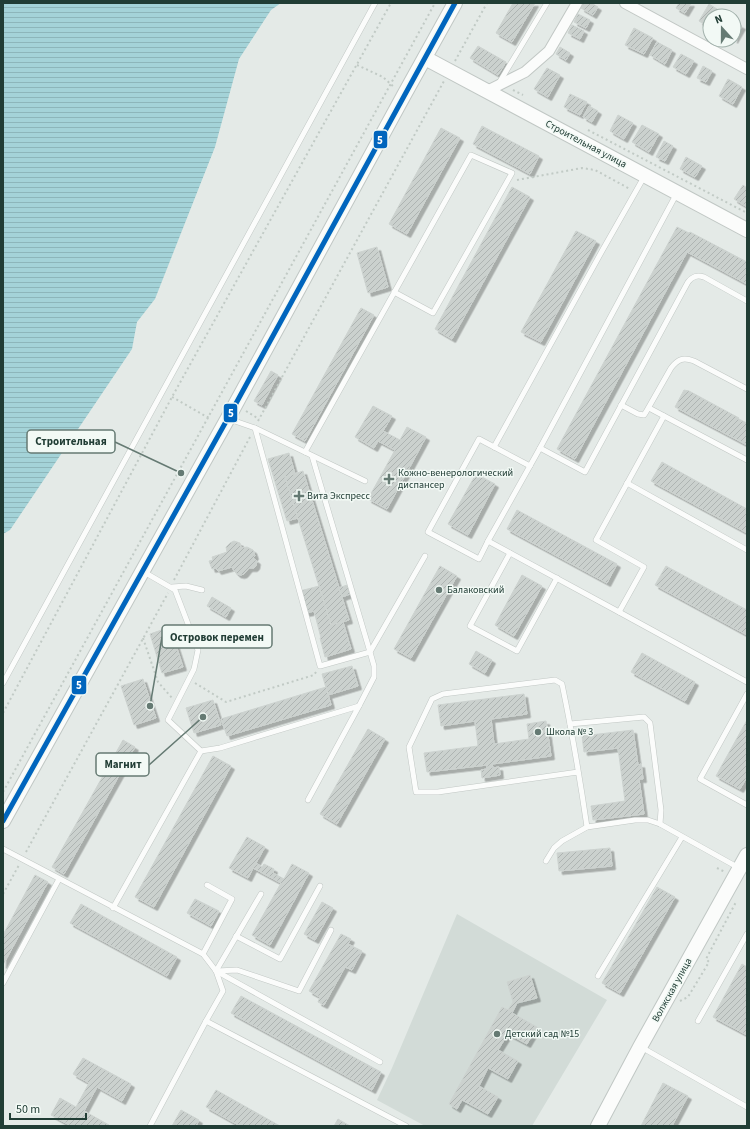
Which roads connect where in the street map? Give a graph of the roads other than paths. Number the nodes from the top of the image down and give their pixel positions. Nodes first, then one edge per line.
1 (375, 3) edge
2 (455, 3) edge
3 (547, 3) edge
4 (577, 3) edge
5 (625, 3) edge
6 (425, 58) junction
7 (747, 69) edge
8 (495, 87) junction
9 (644, 176) junction
10 (677, 194) junction
11 (747, 230) edge
12 (394, 292) junction
13 (747, 301) edge
14 (747, 389) edge
15 (621, 405) junction
16 (649, 408) junction
17 (664, 416) junction
18 (228, 418) junction
19 (255, 428) junction
20 (494, 446) junction
21 (540, 448) junction
22 (305, 452) junction
23 (312, 456) junction
24 (747, 460) edge
25 (530, 466) junction
26 (365, 481) dead end
27 (627, 483) junction
28 (488, 541) junction
29 (747, 550) edge
30 (510, 553) junction
31 (425, 556) dead end
32 (143, 571) junction
33 (557, 578) junction
34 (171, 588) junction
35 (202, 590) dead end
36 (619, 612) junction
37 (370, 652) junction
38 (747, 682) edge
39 (3, 683) edge
40 (747, 694) edge
41 (359, 706) junction
42 (570, 724) junction
43 (201, 751) junction
44 (578, 772) junction
45 (308, 800) dead end
46 (747, 805) edge
47 (3, 821) edge
48 (660, 824) junction
49 (587, 827) junction
50 (682, 837) junction
51 (3, 849) edge
52 (546, 861) dead end
53 (744, 864) edge
54 (59, 879) junction
55 (207, 885) dead end
56 (320, 886) dead end
57 (261, 894) dead end
58 (113, 908) junction
59 (330, 930) dead end
60 (747, 934) edge
61 (236, 936) junction
62 (203, 954) junction
63 (216, 971) junction
64 (598, 976) dead end
65 (3, 983) edge
66 (206, 1021) junction
67 (698, 1021) dead end
68 (640, 1047) junction
69 (380, 1062) dead end
70 (747, 1107) edge
71 (150, 1126) edge
72 (406, 1126) edge
73 (598, 1126) edge

1 - 39 lane
2 - 6 main road
3 - 8 lane
4 - 8 street
5 - 7 street
6 - 8 main road, Строительная улица
6 - 18 main road
8 - 9 main road, Строительная улица
9 - 10 main road, Строительная улица
9 - 20 lane
10 - 11 main road, Строительная улица
10 - 21 lane
12 - 12 lane
12 - 22 lane
13 - 15 lane
14 - 16 lane
15 - 16 lane
15 - 21 lane
16 - 17 lane
17 - 24 lane
17 - 27 lane
18 - 19 lane
18 - 32 main road
19 - 22 lane
19 - 37 lane
20 - 25 lane
20 - 28 lane
21 - 25 lane
22 - 23 lane
23 - 26 lane
23 - 37 lane
25 - 28 lane
27 - 29 lane
27 - 36 lane
28 - 30 lane
30 - 33 lane
30 - 33 lane
31 - 37 lane
32 - 34 lane
32 - 47 main road
33 - 36 lane
34 - 35 lane
34 - 43 lane
36 - 38 lane
37 - 41 lane
40 - 46 lane
41 - 43 lane
41 - 45 lane
42 - 44 lane
42 - 44 lane
42 - 48 lane
43 - 58 lane
44 - 49 lane
48 - 49 lane
48 - 50 lane
49 - 52 lane
50 - 53 lane
50 - 64 lane
51 - 54 lane
53 - 68 main road, Волжская улица
54 - 58 lane
54 - 65 lane
55 - 62 lane
56 - 61 lane
57 - 61 lane
58 - 62 lane
59 - 63 lane
60 - 67 lane
61 - 63 lane
62 - 63 lane
63 - 66 lane
63 - 69 lane
66 - 71 lane
66 - 72 lane
68 - 70 lane
68 - 73 main road, Волжская улица

